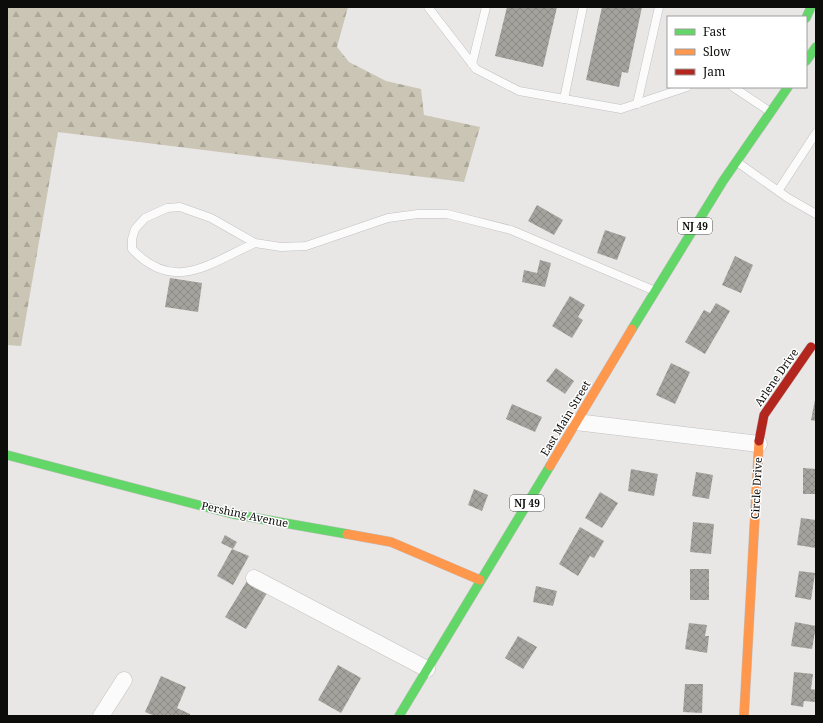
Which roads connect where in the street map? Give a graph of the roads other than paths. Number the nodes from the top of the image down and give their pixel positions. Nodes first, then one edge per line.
1 (428, 7) edge
2 (486, 7) edge
3 (583, 7) edge
4 (659, 7) edge
5 (799, 7) edge
6 (809, 12) edge
7 (816, 47) edge
8 (808, 63) edge
9 (472, 64) junction
10 (684, 88) edge
11 (734, 88) edge
12 (787, 88) edge
13 (772, 94) dead end
14 (564, 99) junction
15 (637, 104) junction
16 (766, 109) junction
17 (816, 133) edge
18 (755, 134) junction
19 (736, 162) junction
20 (778, 191) junction
21 (816, 214) edge
22 (255, 242) junction
23 (656, 291) junction
24 (811, 347) dead end
25 (576, 422) junction
26 (759, 444) junction
27 (7, 455) edge
28 (254, 578) dead end
29 (480, 580) junction
30 (427, 669) junction
31 (124, 680) dead end
32 (101, 716) edge
33 (399, 716) edge
34 (744, 716) edge

1 - 9 lane
2 - 9 lane
3 - 14 lane
4 - 15 lane
5 - 6 lane
7 - 8 main road
9 - 14 lane
10 - 15 lane
11 - 16 lane
12 - 18 main road, East Main Street / NJ 49
13 - 16 main road, East Main Street / NJ 49
14 - 15 lane
16 - 18 main road, East Main Street / NJ 49
17 - 20 lane
18 - 19 main road, East Main Street / NJ 49
19 - 20 lane
19 - 23 main road, East Main Street / NJ 49
20 - 21 lane
22 - 22 lane
22 - 23 lane
23 - 25 main road, East Main Street / NJ 49
24 - 26 main road, Arlene Drive
25 - 26 street, Circle Drive
25 - 29 main road, East Main Street / NJ 49
26 - 34 main road, Circle Drive
27 - 29 main road, Pershing Avenue
28 - 30 street
29 - 30 main road, East Main Street / NJ 49
30 - 33 main road, East Main Street / NJ 49
31 - 32 street

